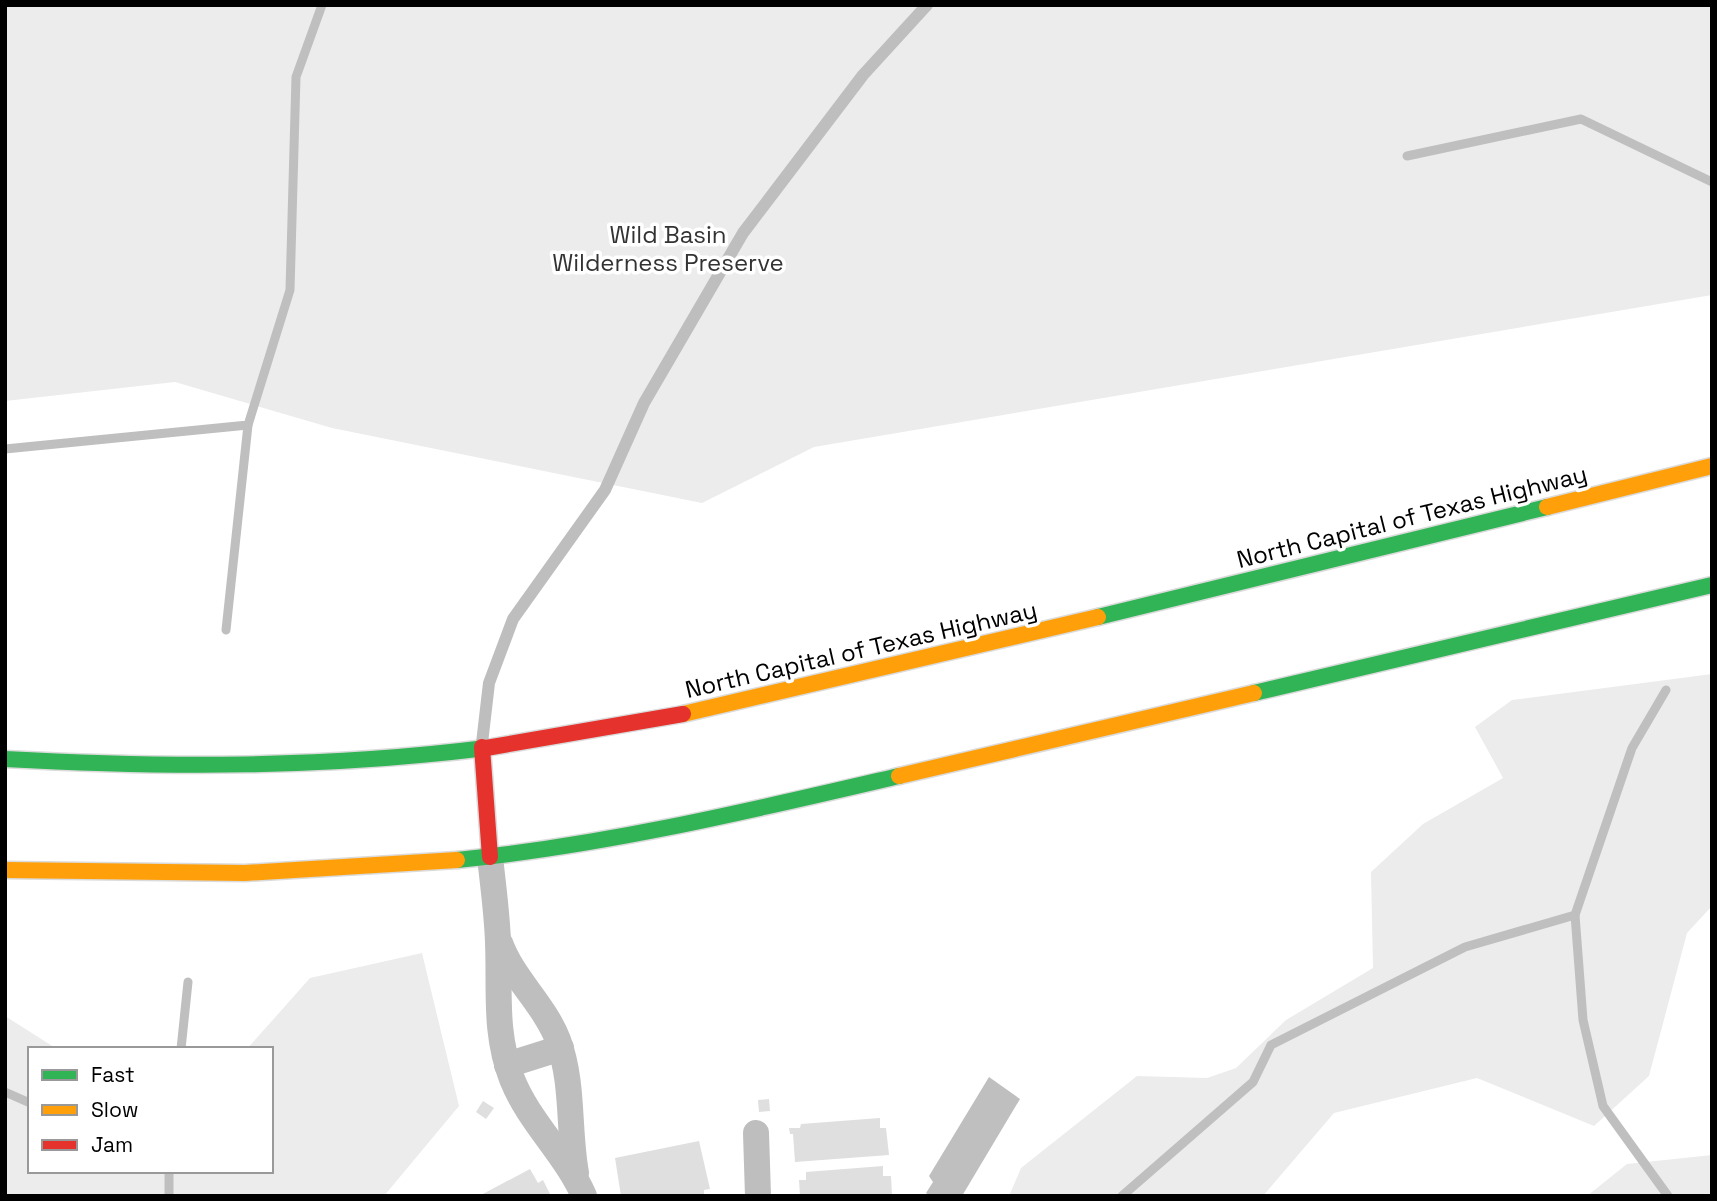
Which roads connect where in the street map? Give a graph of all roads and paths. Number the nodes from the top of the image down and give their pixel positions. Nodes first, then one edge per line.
1 (927, 5) edge
2 (1712, 467) edge
3 (1712, 585) edge
4 (482, 747) junction
5 (5, 759) edge
6 (490, 857) junction
7 (5, 870) edge
8 (498, 935) junction
9 (561, 1048) junction
10 (507, 1065) junction
11 (755, 1133) dead end
12 (581, 1188) edge
13 (758, 1196) edge

1 - 4 lane
2 - 4 highway, North Capital of Texas Highway
3 - 6 highway
4 - 5 highway, North Capital of Texas Highway
4 - 6 highway
6 - 7 highway
6 - 8 street
8 - 9 street
8 - 10 street
9 - 10 street
9 - 12 street
10 - 12 street
11 - 13 street

